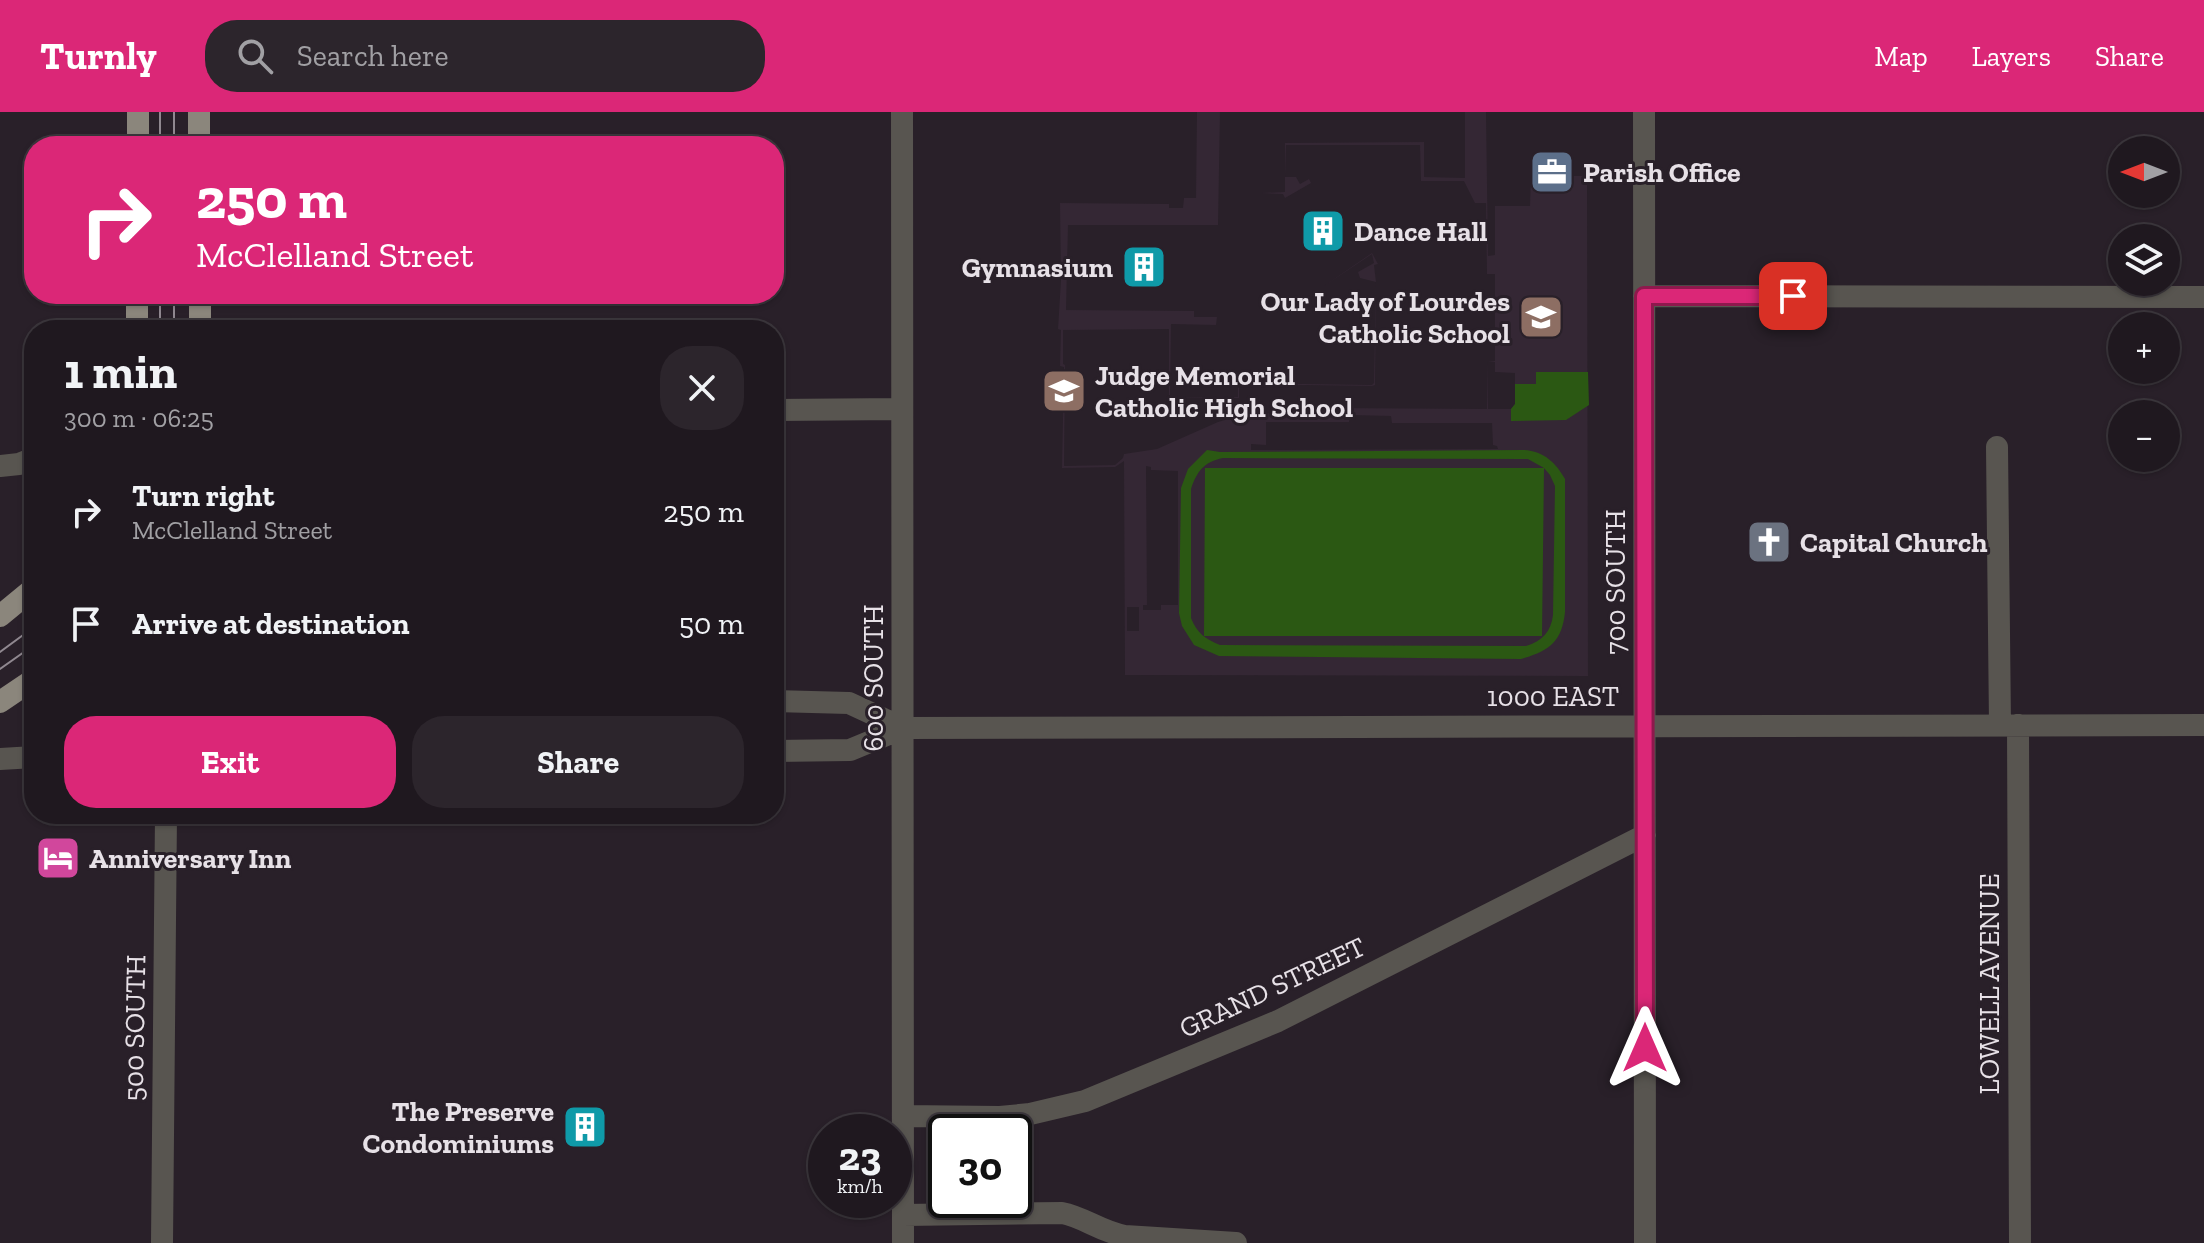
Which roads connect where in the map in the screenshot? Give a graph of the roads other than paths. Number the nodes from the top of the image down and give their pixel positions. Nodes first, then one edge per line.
1 (138, 112) edge
2 (199, 112) edge
3 (902, 112) edge
4 (1644, 112) edge
5 (138, 136) edge
6 (199, 136) edge
7 (1644, 296) junction
8 (2204, 297) edge
9 (902, 409) junction
10 (784, 410) edge
11 (1997, 447) dead end
12 (24, 462) edge
13 (0, 466) edge
14 (24, 596) edge
15 (0, 616) edge
16 (24, 686) edge
17 (784, 701) edge
18 (0, 702) edge
19 (2009, 725) junction
20 (2204, 725) edge
21 (1645, 726) junction
22 (903, 728) junction
23 (784, 751) edge
24 (24, 758) edge
25 (0, 759) edge
26 (166, 824) edge
27 (1645, 835) junction
28 (903, 1114) edge
29 (912, 1116) edge
30 (912, 1215) edge
31 (903, 1218) edge
32 (162, 1243) edge
33 (903, 1243) edge
34 (1236, 1243) edge
35 (1645, 1243) edge
36 (2020, 1243) edge

1 - 5 main road
2 - 6 main road
3 - 9 street, 600 SOUTH
4 - 7 street, 700 SOUTH
7 - 8 street
7 - 21 street, 700 SOUTH
9 - 10 street
9 - 22 street, 600 SOUTH
11 - 19 street, LOWELL AVENUE
12 - 13 street
14 - 15 main road
16 - 18 main road
17 - 22 street, 1000 EAST
19 - 20 street, 1000 EAST
19 - 21 street, 1000 EAST
19 - 36 street, LOWELL AVENUE
21 - 22 street, 1000 EAST
21 - 27 street, 700 SOUTH
22 - 23 street, 1000 EAST
22 - 28 street, 600 SOUTH
24 - 25 street
26 - 32 street, 500 SOUTH
27 - 29 street, GRAND STREET
27 - 35 street, 700 SOUTH
30 - 34 street
31 - 33 street, 600 SOUTH

